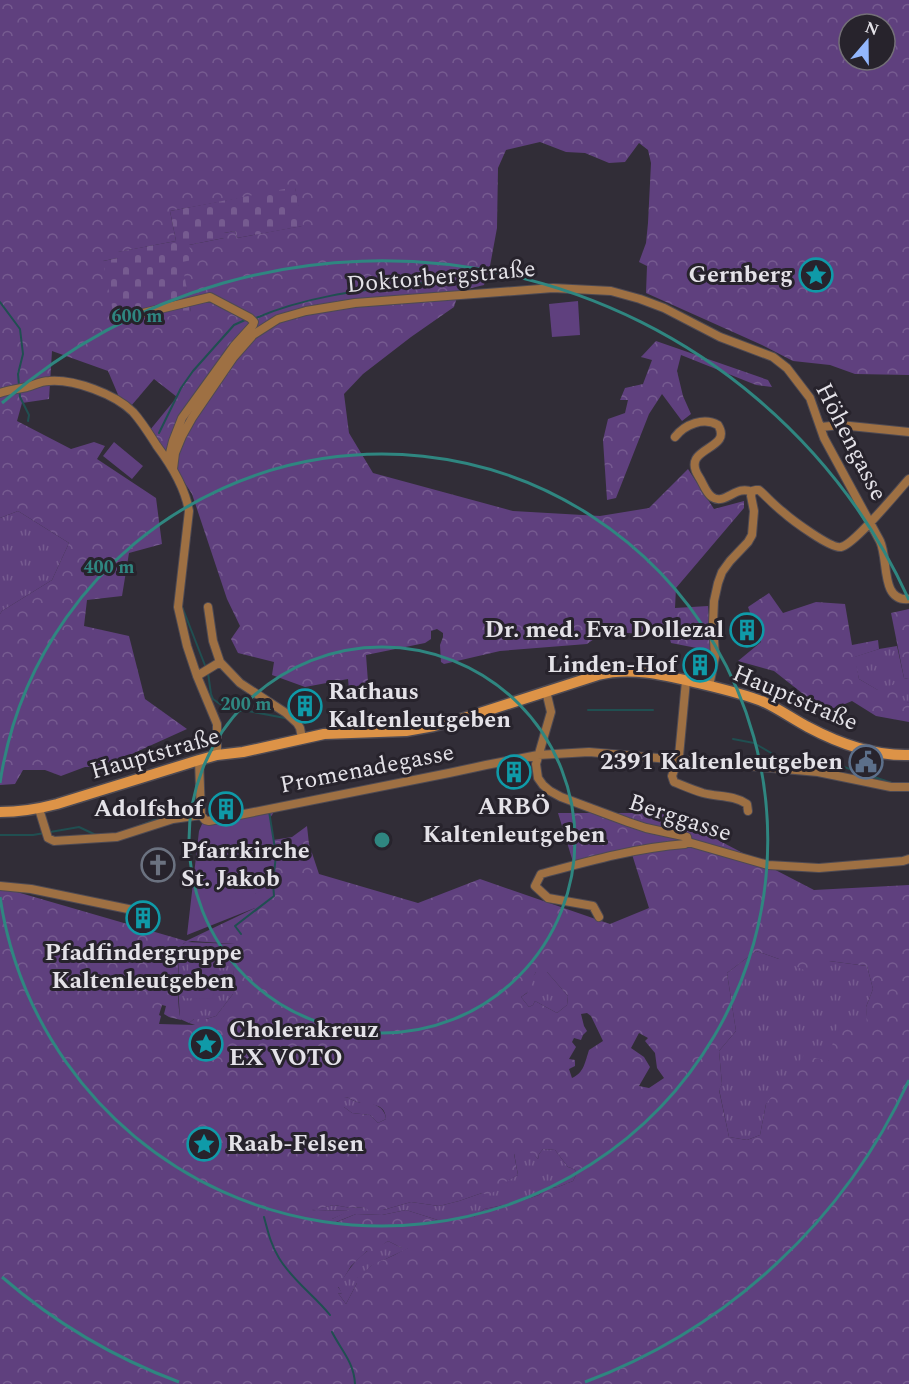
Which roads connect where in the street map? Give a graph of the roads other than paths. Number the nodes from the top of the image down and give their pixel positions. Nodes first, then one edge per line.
1 (143, 314) dead end
2 (782, 363) joint
3 (0, 393) edge
4 (820, 427) junction
5 (909, 432) edge
6 (675, 437) dead end
7 (173, 469) junction
8 (909, 479) edge
9 (752, 492) junction
10 (870, 523) junction
11 (909, 599) edge
12 (208, 607) dead end
13 (220, 662) junction
14 (197, 676) junction
15 (686, 681) junction
16 (709, 686) junction
17 (546, 691) junction
18 (302, 738) junction
19 (217, 755) junction
20 (538, 755) junction
21 (909, 755) edge
22 (199, 759) junction
23 (678, 760) junction
24 (909, 787) edge
25 (39, 809) junction
26 (748, 811) dead end
27 (0, 812) edge
28 (201, 815) junction
29 (688, 842) junction
30 (909, 859) edge
31 (0, 886) edge
32 (133, 910) dead end
33 (598, 917) dead end

1 - 7 street
2 - 4 street, Höhengasse
2 - 7 street, Doktorbergstraße
3 - 7 street
4 - 5 street
4 - 10 street, Höhengasse
6 - 9 street
7 - 14 street
8 - 10 street
9 - 10 street
9 - 16 street
10 - 11 street, Höhengasse
12 - 13 street
13 - 14 street
13 - 18 street
14 - 19 street
15 - 16 main road, Hauptstraße
15 - 17 main road, Hauptstraße
15 - 23 street
16 - 21 main road, Hauptstraße
17 - 18 main road, Hauptstraße
17 - 20 street, Berggasse
18 - 19 main road, Hauptstraße
19 - 22 main road, Hauptstraße
20 - 23 street, Promenadegasse
20 - 28 street, Promenadegasse
20 - 29 street, Berggasse
22 - 25 main road, Hauptstraße
22 - 28 street
23 - 24 street, Promenadegasse
23 - 26 street
25 - 27 main road, Hauptstraße
25 - 28 street, Promenadegasse
29 - 30 street, Berggasse
29 - 33 street
31 - 32 street

